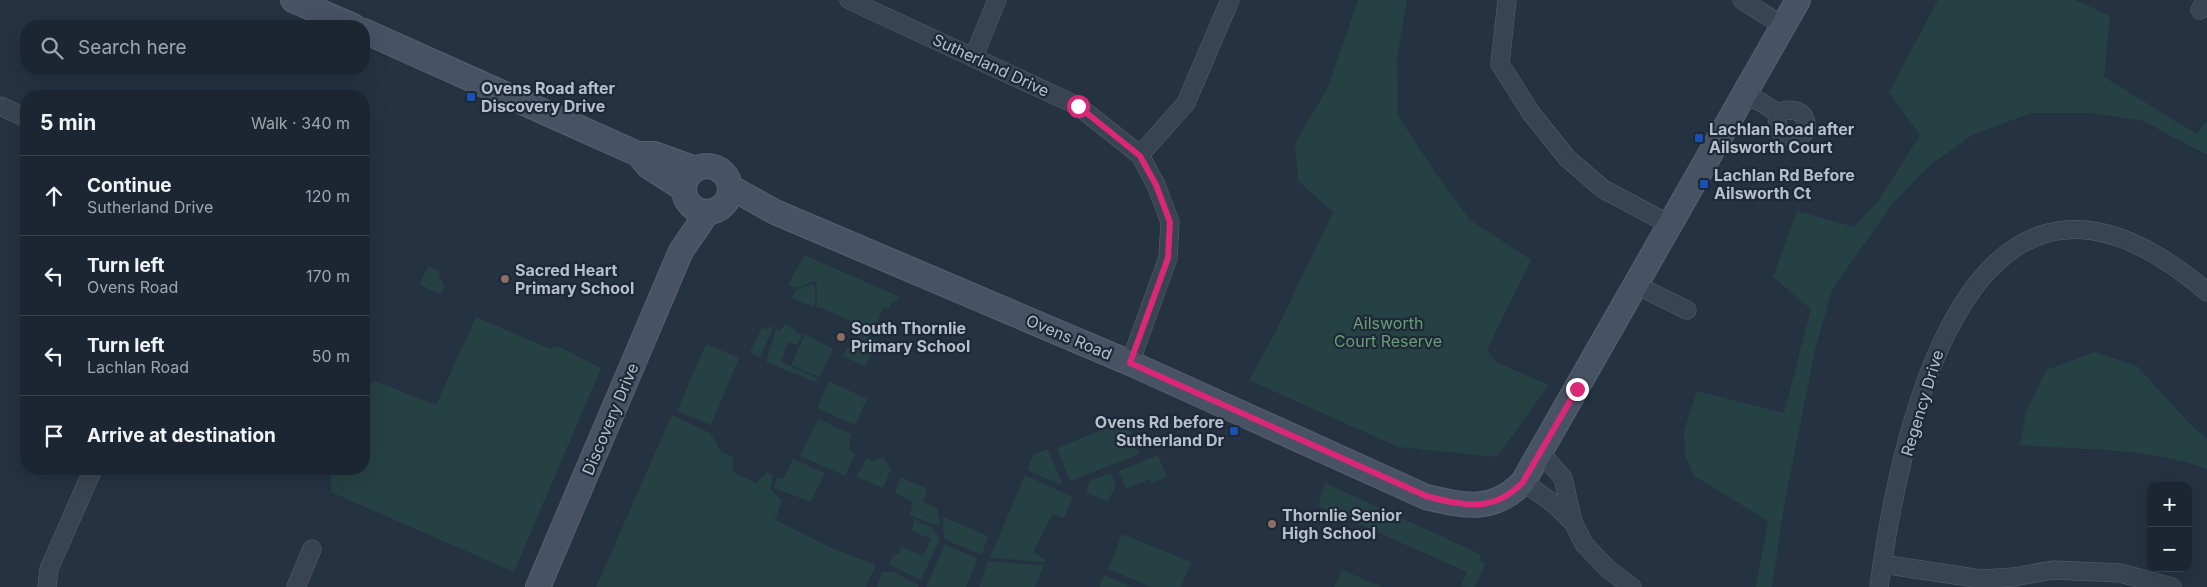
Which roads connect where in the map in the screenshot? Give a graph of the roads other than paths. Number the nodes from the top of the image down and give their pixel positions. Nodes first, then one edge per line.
1 (293, 0) edge
2 (849, 0) edge
3 (998, 0) edge
4 (1230, 0) edge
5 (1507, 0) edge
6 (1742, 0) edge
7 (1798, 0) edge
8 (339, 20) edge
9 (1783, 26) junction
10 (370, 34) edge
11 (974, 56) junction
12 (1743, 96) junction
13 (0, 106) edge
14 (1778, 113) dead end
15 (20, 115) edge
16 (638, 154) junction
17 (1140, 156) junction
18 (696, 169) junction
19 (707, 200) junction
20 (1669, 224) junction
21 (1636, 285) junction
22 (2207, 292) edge
23 (1687, 310) dead end
24 (1130, 363) junction
25 (1540, 452) junction
26 (90, 475) edge
27 (1523, 482) junction
28 (1573, 522) junction
29 (312, 549) dead end
30 (1882, 564) junction
31 (47, 587) edge
32 (296, 587) edge
33 (538, 587) edge
34 (1632, 587) edge
35 (1879, 587) edge
36 (2172, 587) edge

1 - 8 street
2 - 11 street, Sutherland Drive
3 - 11 street
4 - 17 street
5 - 20 street
6 - 9 street
7 - 9 street
9 - 12 street
10 - 16 street, Ovens Road
11 - 17 street, Sutherland Drive
12 - 14 street
12 - 20 street
13 - 15 street
16 - 18 street, Ovens Road
16 - 19 street, Ovens Road
17 - 24 street, Sutherland Drive
18 - 19 street
18 - 19 street, Ovens Road
19 - 24 street, Ovens Road
19 - 33 street, Discovery Drive
20 - 21 street
21 - 23 street
21 - 25 street
22 - 30 street, Regency Drive
24 - 27 street, Ovens Road
25 - 27 street
25 - 28 street
26 - 31 street
27 - 28 street
28 - 34 street
29 - 32 street
30 - 35 street, Regency Drive
30 - 36 street

